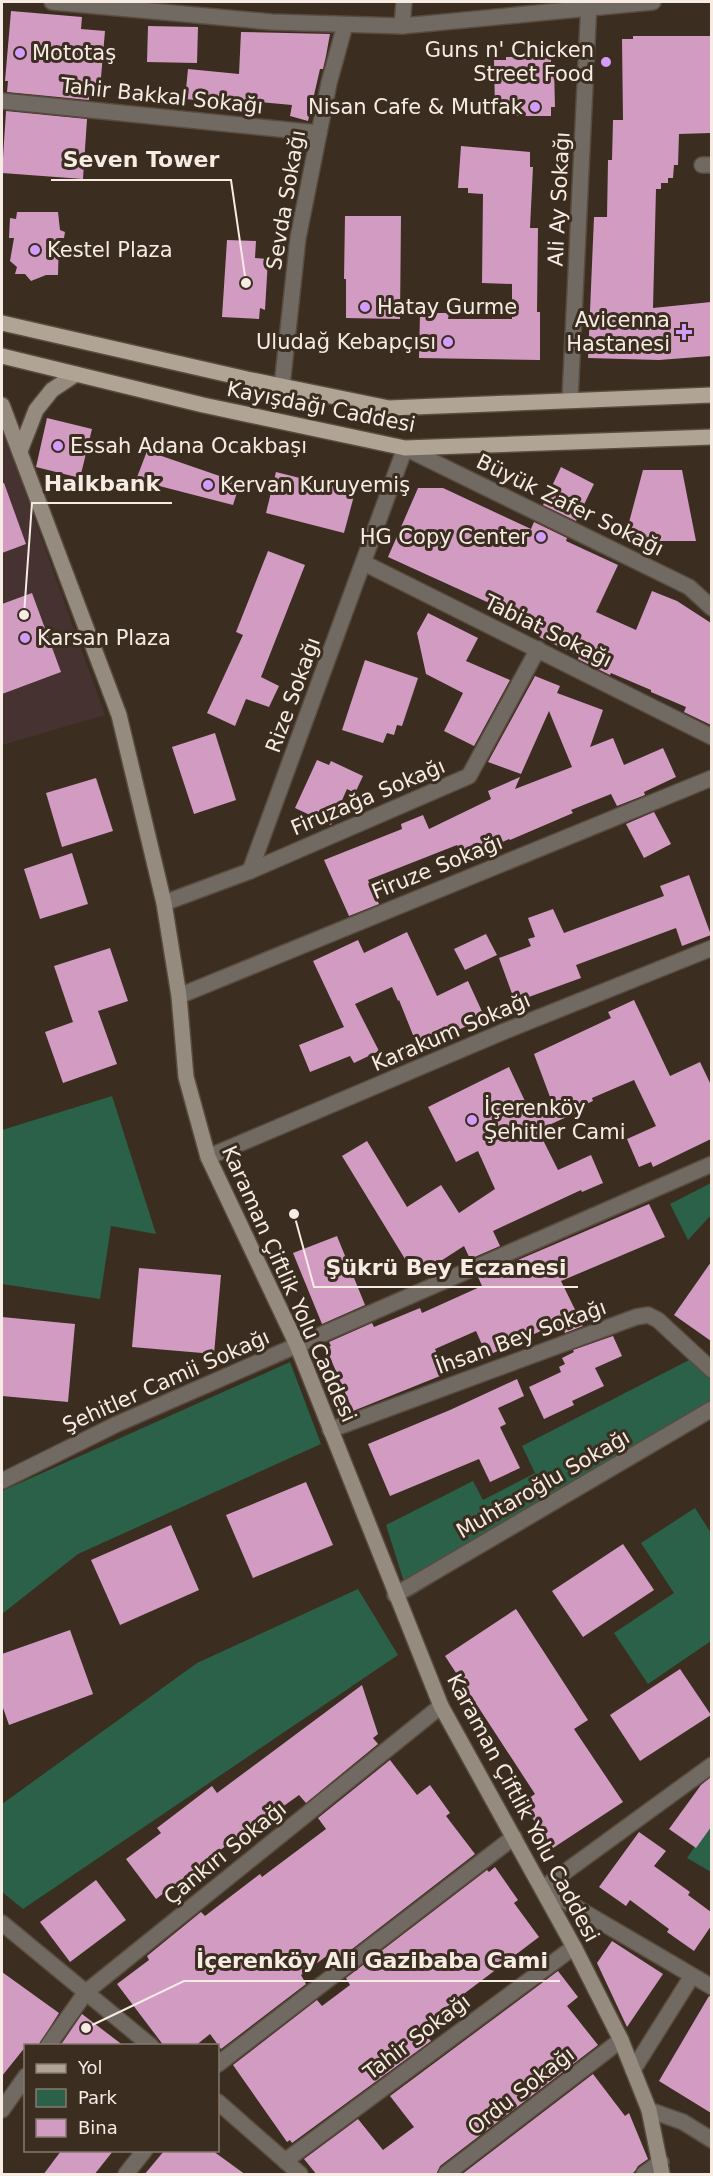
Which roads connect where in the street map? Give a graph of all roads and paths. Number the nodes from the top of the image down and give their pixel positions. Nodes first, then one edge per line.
1 (52, 2) edge
2 (404, 2) edge
3 (654, 2) edge
4 (589, 4) edge
5 (193, 8) edge
6 (345, 25) junction
7 (402, 26) junction
8 (2, 101) edge
9 (319, 133) junction
10 (2, 323) edge
11 (2, 356) edge
12 (76, 374) junction
13 (282, 386) junction
14 (711, 395) edge
15 (570, 399) junction
16 (2, 405) edge
17 (711, 437) edge
18 (405, 448) junction
19 (20, 451) junction
20 (364, 563) junction
21 (711, 608) edge
22 (538, 649) junction
23 (711, 737) edge
24 (711, 778) edge
25 (250, 871) junction
26 (165, 903) junction
27 (711, 948) edge
28 (179, 996) junction
29 (208, 1157) junction
30 (711, 1164) edge
31 (297, 1345) junction
32 (711, 1370) edge
33 (711, 1409) edge
34 (330, 1431) junction
35 (2, 1481) edge
36 (395, 1595) junction
37 (441, 1706) junction
38 (711, 1766) edge
39 (514, 1837) junction
40 (543, 1888) junction
41 (2, 1923) edge
42 (574, 1947) junction
43 (692, 1976) junction
44 (711, 1987) edge
45 (86, 1992) junction
46 (621, 2040) junction
47 (49, 2044) edge
48 (149, 2044) edge
49 (219, 2063) edge
50 (633, 2070) junction
51 (24, 2079) edge
52 (219, 2103) edge
53 (2, 2110) edge
54 (649, 2110) junction
55 (711, 2140) edge
56 (144, 2152) edge
57 (285, 2161) junction
58 (662, 2168) edge
59 (126, 2175) edge
60 (300, 2175) edge
61 (446, 2175) edge
62 (644, 2175) edge

1 - 5 street
2 - 7 street
3 - 4 street
4 - 7 street
4 - 15 street, Ali Ay Sokağı
5 - 6 street
6 - 7 street
6 - 9 street, Sevda Sokağı
8 - 9 street, Tahir Bakkal Sokağı
9 - 13 street, Sevda Sokağı
10 - 13 main road, Kayışdağı Caddesi
11 - 12 main road, Kayışdağı Caddesi
12 - 18 main road, Kayışdağı Caddesi
12 - 19 street
13 - 15 main road, Kayışdağı Caddesi
14 - 15 main road, Kayışdağı Caddesi
16 - 19 street, Karaman Çiftlik Yolu Caddesi
17 - 18 main road, Kayışdağı Caddesi
18 - 20 street, Rize Sokağı
18 - 21 street, Büyük Zafer Sokağı
19 - 26 street, Karaman Çiftlik Yolu Caddesi
20 - 22 street, Tabiat Sokağı
20 - 25 street, Rize Sokağı
22 - 23 street, Tabiat Sokağı
22 - 25 street, Firuzağa Sokağı
24 - 28 street, Firuze Sokağı
25 - 26 street
26 - 28 street, Karaman Çiftlik Yolu Caddesi
27 - 29 street, Karakum Sokağı
28 - 29 street, Karaman Çiftlik Yolu Caddesi
29 - 31 street, Karaman Çiftlik Yolu Caddesi
30 - 31 street, Şehitler Camii Sokağı
31 - 34 street, Karaman Çiftlik Yolu Caddesi
31 - 35 street, Şehitler Camii Sokağı
32 - 34 street, İhsan Bey Sokağı
33 - 36 street, Muhtaroğlu Sokağı
34 - 36 street, Karaman Çiftlik Yolu Caddesi
36 - 37 street, Karaman Çiftlik Yolu Caddesi
37 - 39 street, Karaman Çiftlik Yolu Caddesi
37 - 45 street, Çankırı Sokağı
38 - 40 street
39 - 40 street, Karaman Çiftlik Yolu Caddesi
39 - 49 street
40 - 42 street, Karaman Çiftlik Yolu Caddesi
40 - 43 street
41 - 45 street
42 - 46 street, Karaman Çiftlik Yolu Caddesi
42 - 57 street, Tahir Sokağı
43 - 44 street
43 - 50 street
45 - 47 street, Çankırı Sokağı
45 - 48 street
46 - 50 street, Karaman Çiftlik Yolu Caddesi
46 - 61 street, Ordu Sokağı
50 - 54 street, Karaman Çiftlik Yolu Caddesi
51 - 53 street
52 - 57 street
54 - 55 street
54 - 58 street, Karaman Çiftlik Yolu Caddesi
56 - 59 street
57 - 60 street
58 - 62 street

